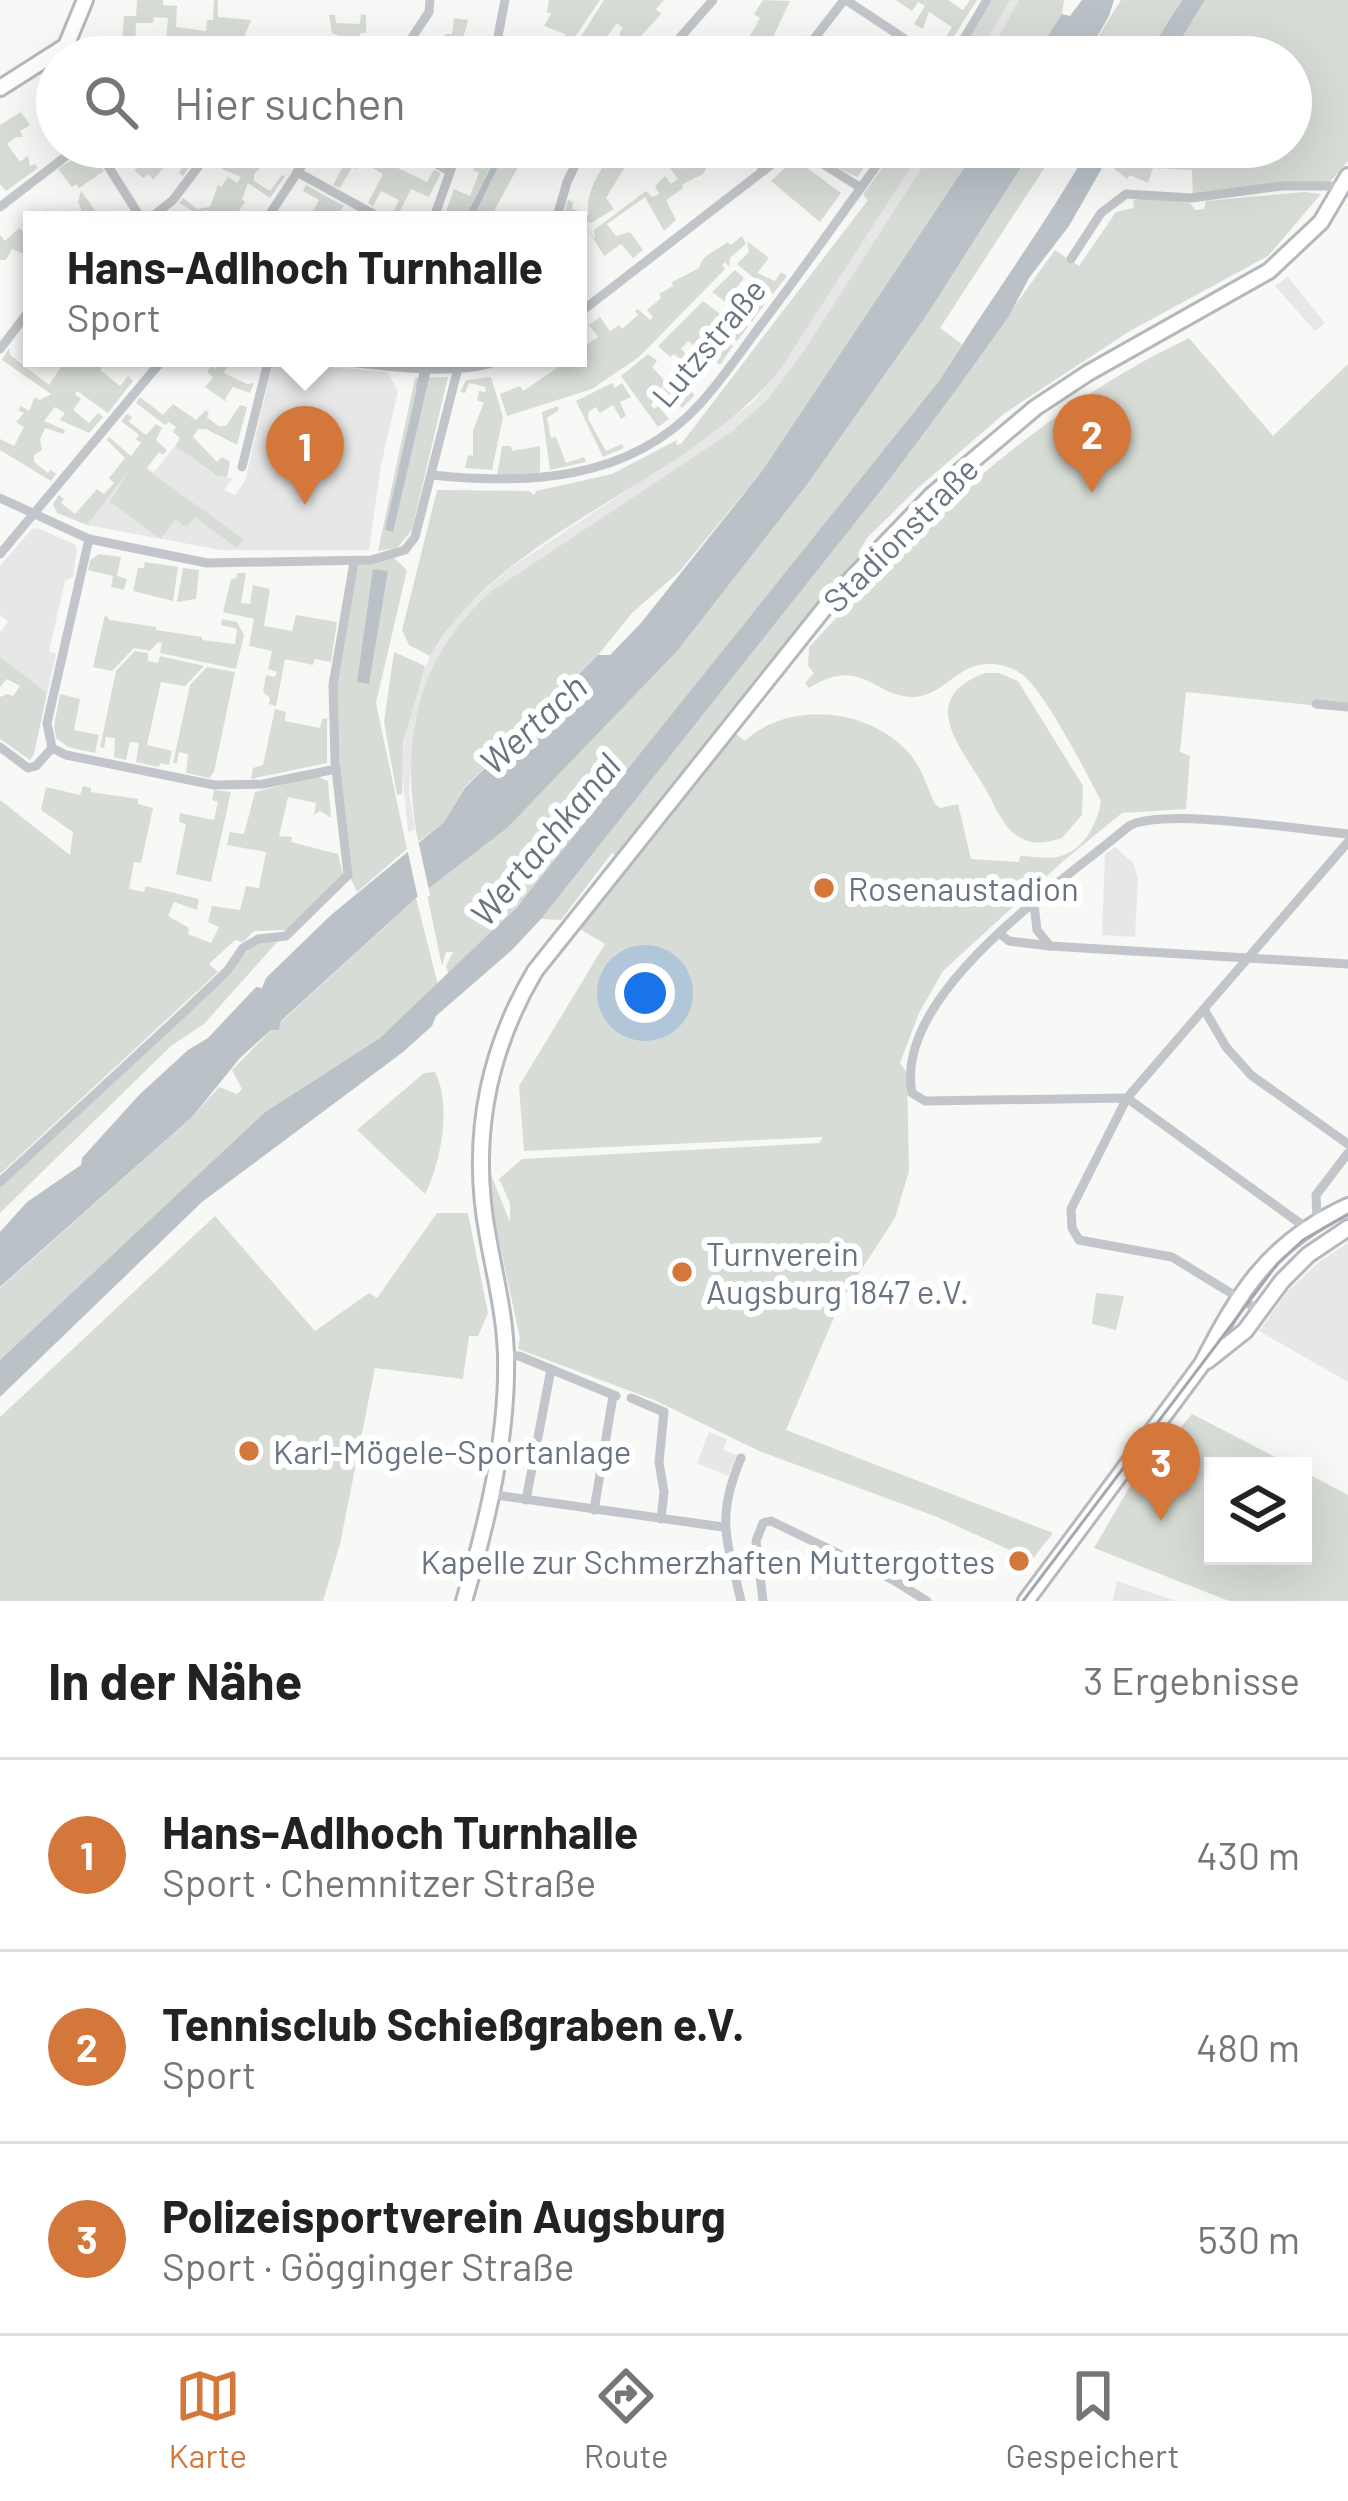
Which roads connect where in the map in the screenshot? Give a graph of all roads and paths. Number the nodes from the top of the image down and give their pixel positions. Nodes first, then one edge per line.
1 (85, 0) edge
2 (430, 0) edge
3 (505, 0) edge
4 (713, 0) edge
5 (845, 0) edge
6 (987, 0) edge
7 (70, 36) edge
8 (413, 36) edge
9 (498, 36) edge
10 (681, 36) edge
11 (817, 36) edge
12 (900, 36) edge
13 (966, 36) edge
14 (36, 69) edge
15 (0, 88) edge
16 (51, 168) edge
17 (110, 168) edge
18 (197, 168) edge
19 (300, 168) edge
20 (444, 168) edge
21 (450, 168) edge
22 (573, 168) edge
23 (762, 168) edge
24 (768, 168) edge
25 (829, 168) edge
26 (875, 168) edge
27 (449, 171) junction
28 (764, 171) junction
29 (297, 172) junction
30 (1346, 183) edge
31 (861, 188) junction
32 (0, 207) edge
33 (139, 211) edge
34 (158, 211) edge
35 (272, 211) edge
36 (357, 211) edge
37 (436, 211) edge
38 (558, 211) edge
39 (1071, 259) dead end
40 (587, 307) edge
41 (23, 320) edge
42 (0, 349) edge
43 (157, 367) edge
44 (268, 367) edge
45 (434, 367) edge
46 (469, 367) edge
47 (458, 368) junction
48 (242, 467) dead end
49 (432, 476) junction
50 (0, 498) edge
51 (34, 516) junction
52 (89, 539) junction
53 (0, 554) edge
54 (354, 562) junction
55 (1316, 704) dead end
56 (1348, 707) edge
57 (0, 746) edge
58 (52, 748) junction
59 (335, 769) junction
60 (1348, 837) edge
61 (1034, 904) junction
62 (999, 933) junction
63 (1050, 946) junction
64 (1248, 957) junction
65 (1348, 964) edge
66 (1204, 1010) junction
67 (1127, 1098) junction
68 (1348, 1149) edge
69 (0, 1182) edge
70 (1348, 1206) edge
71 (1311, 1224) junction
72 (1348, 1228) edge
73 (1240, 1297) junction
74 (1260, 1311) junction
75 (506, 1355) junction
76 (1202, 1364) junction
77 (551, 1369) junction
78 (632, 1398) dead end
79 (741, 1458) dead end
80 (490, 1494) junction
81 (526, 1500) junction
82 (594, 1510) junction
83 (661, 1519) junction
84 (723, 1527) junction
85 (468, 1600) edge
86 (741, 1601) edge
87 (763, 1601) edge
88 (927, 1601) edge
89 (1026, 1601) edge

1 - 7 street
2 - 8 street
3 - 9 street
4 - 10 street
5 - 11 street
5 - 12 street
6 - 13 street
14 - 15 street
16 - 32 street
17 - 33 street
18 - 34 street
19 - 29 street
20 - 27 street
21 - 27 street
22 - 38 street
23 - 28 street
24 - 28 street
25 - 31 street
26 - 31 street, Lutzstraße
27 - 37 street
28 - 40 street
29 - 35 street
29 - 36 street
30 - 39 street
30 - 75 street, Stadionstraße
31 - 49 street, Lutzstraße
41 - 42 street
43 - 51 street
44 - 48 street
45 - 47 street
46 - 47 street
47 - 49 street
49 - 54 street
50 - 51 street
51 - 52 street
51 - 53 street
52 - 54 street
52 - 58 street
54 - 59 street
55 - 56 street
57 - 58 street
58 - 59 street
59 - 69 street
60 - 61 street
60 - 64 street
61 - 62 street
61 - 63 street
62 - 63 street
62 - 67 street
63 - 64 street
64 - 65 street
64 - 66 street
66 - 67 street
66 - 68 street
67 - 71 street
67 - 73 street
68 - 71 street
70 - 71 street
71 - 73 street
72 - 74 street
73 - 74 street
73 - 76 street
74 - 76 street
75 - 77 street
75 - 80 street, Stadionstraße
76 - 89 street
77 - 81 street
77 - 82 street
78 - 83 street
79 - 84 street
80 - 81 street
80 - 85 street, Stadionstraße
81 - 82 street
82 - 83 street
83 - 84 street
84 - 86 street
87 - 88 street

